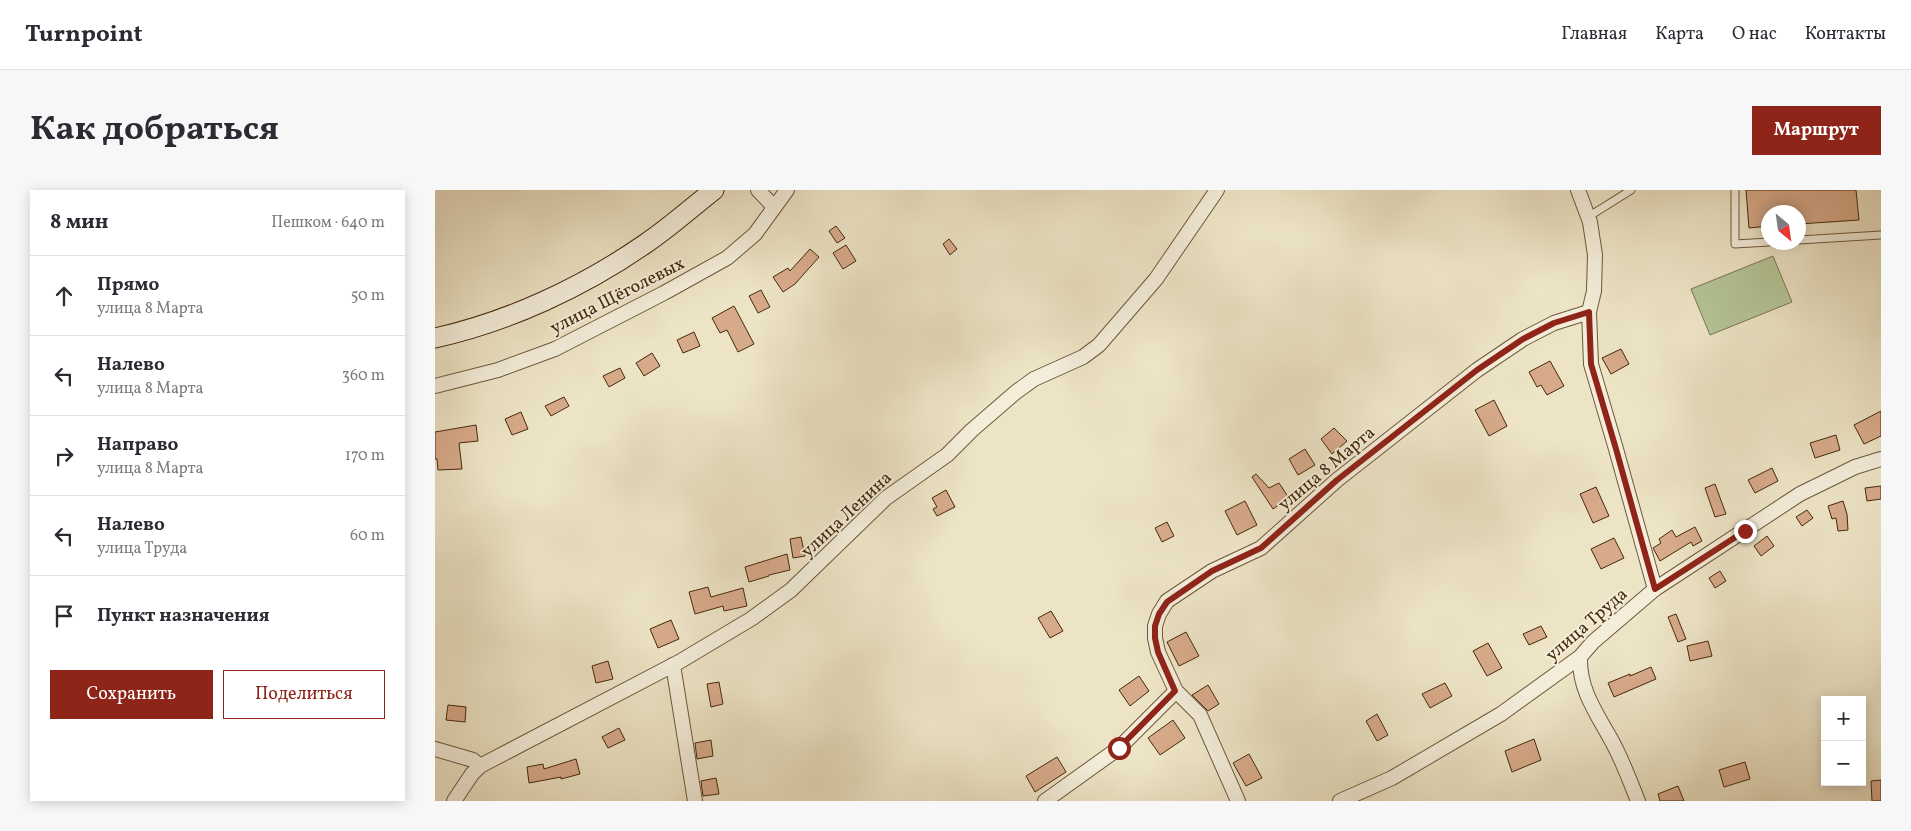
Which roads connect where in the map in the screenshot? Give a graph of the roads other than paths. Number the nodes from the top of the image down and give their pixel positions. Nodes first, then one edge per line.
1 (714, 190) edge
2 (758, 190) edge
3 (787, 190) edge
4 (1217, 190) edge
5 (1577, 190) edge
6 (1631, 190) edge
7 (1735, 190) edge
8 (774, 207) junction
9 (1588, 217) junction
10 (1881, 235) edge
11 (1806, 240) edge
12 (1761, 242) edge
13 (1589, 312) junction
14 (435, 338) edge
15 (435, 386) edge
16 (1881, 459) edge
17 (1655, 589) junction
18 (1580, 657) junction
19 (673, 666) junction
20 (1175, 691) junction
21 (435, 749) edge
22 (480, 766) junction
23 (454, 801) edge
24 (695, 801) edge
25 (1045, 801) edge
26 (1238, 801) edge
27 (1340, 801) edge
28 (1638, 801) edge

1 - 14 main road
2 - 8 street
3 - 8 street, улица Щёголевых
4 - 19 street, улица Ленина
5 - 9 street
6 - 9 lane
7 - 12 lane
8 - 15 street, улица Щёголевых
9 - 13 street
10 - 11 lane
13 - 17 street
13 - 20 street, улица 8 Марта
16 - 17 street, улица Труда
17 - 18 street, улица Труда
18 - 27 street, улица Труда
18 - 28 street
19 - 22 street, улица Ленина
19 - 24 street
20 - 25 street
20 - 26 street, улица 8 Марта
21 - 22 street
22 - 23 street

